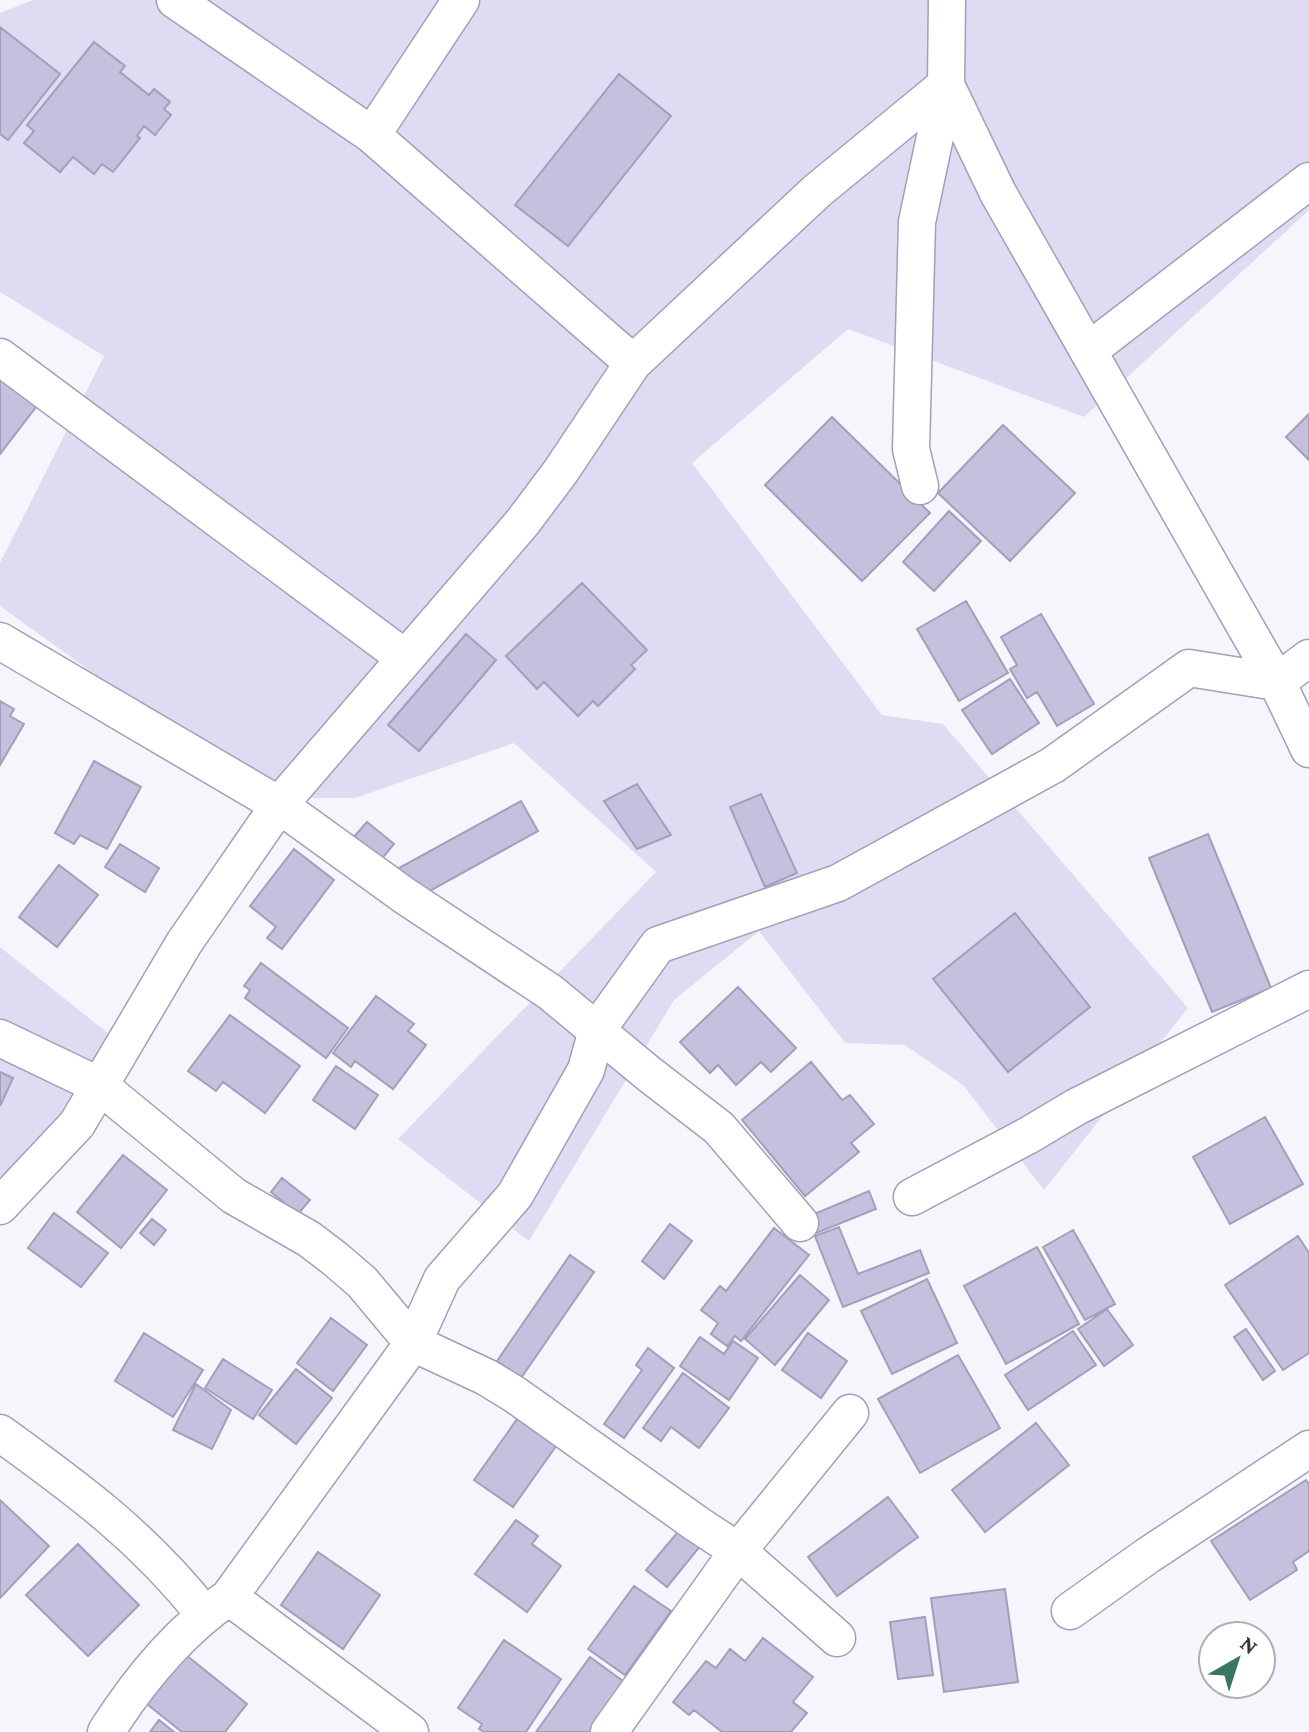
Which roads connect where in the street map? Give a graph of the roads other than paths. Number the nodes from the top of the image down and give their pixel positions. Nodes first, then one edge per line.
1 (175, 0) edge
2 (461, 0) edge
3 (947, 0) edge
4 (946, 85) junction
5 (372, 135) junction
6 (1309, 181) edge
7 (1088, 351) junction
8 (0, 357) edge
9 (633, 363) junction
10 (920, 486) dead end
11 (0, 641) edge
12 (405, 658) junction
13 (1309, 658) edge
14 (1277, 682) junction
15 (1309, 749) edge
16 (279, 805) junction
17 (1309, 989) edge
18 (597, 1030) junction
19 (0, 1038) edge
20 (100, 1086) junction
21 (912, 1197) dead end
22 (0, 1206) edge
23 (800, 1223) dead end
24 (413, 1343) junction
25 (850, 1413) dead end
26 (0, 1433) edge
27 (1309, 1449) edge
28 (738, 1551) junction
29 (216, 1606) junction
30 (1070, 1611) dead end
31 (837, 1638) dead end
32 (106, 1732) edge
33 (410, 1732) edge
34 (609, 1732) edge

1 - 5 street
2 - 5 street
3 - 4 street
4 - 7 street
4 - 9 street
4 - 10 street
5 - 9 street
6 - 7 street
7 - 14 street
8 - 12 street
9 - 12 street
11 - 16 street
12 - 16 street
13 - 14 street
14 - 15 street
14 - 18 street
16 - 18 street
16 - 20 street
17 - 21 street
18 - 23 street
18 - 24 street
19 - 20 street
20 - 22 street
20 - 24 street
24 - 28 street
24 - 29 street
25 - 28 street
26 - 29 street
27 - 30 street
28 - 31 street
28 - 34 street
29 - 32 street
29 - 33 street

